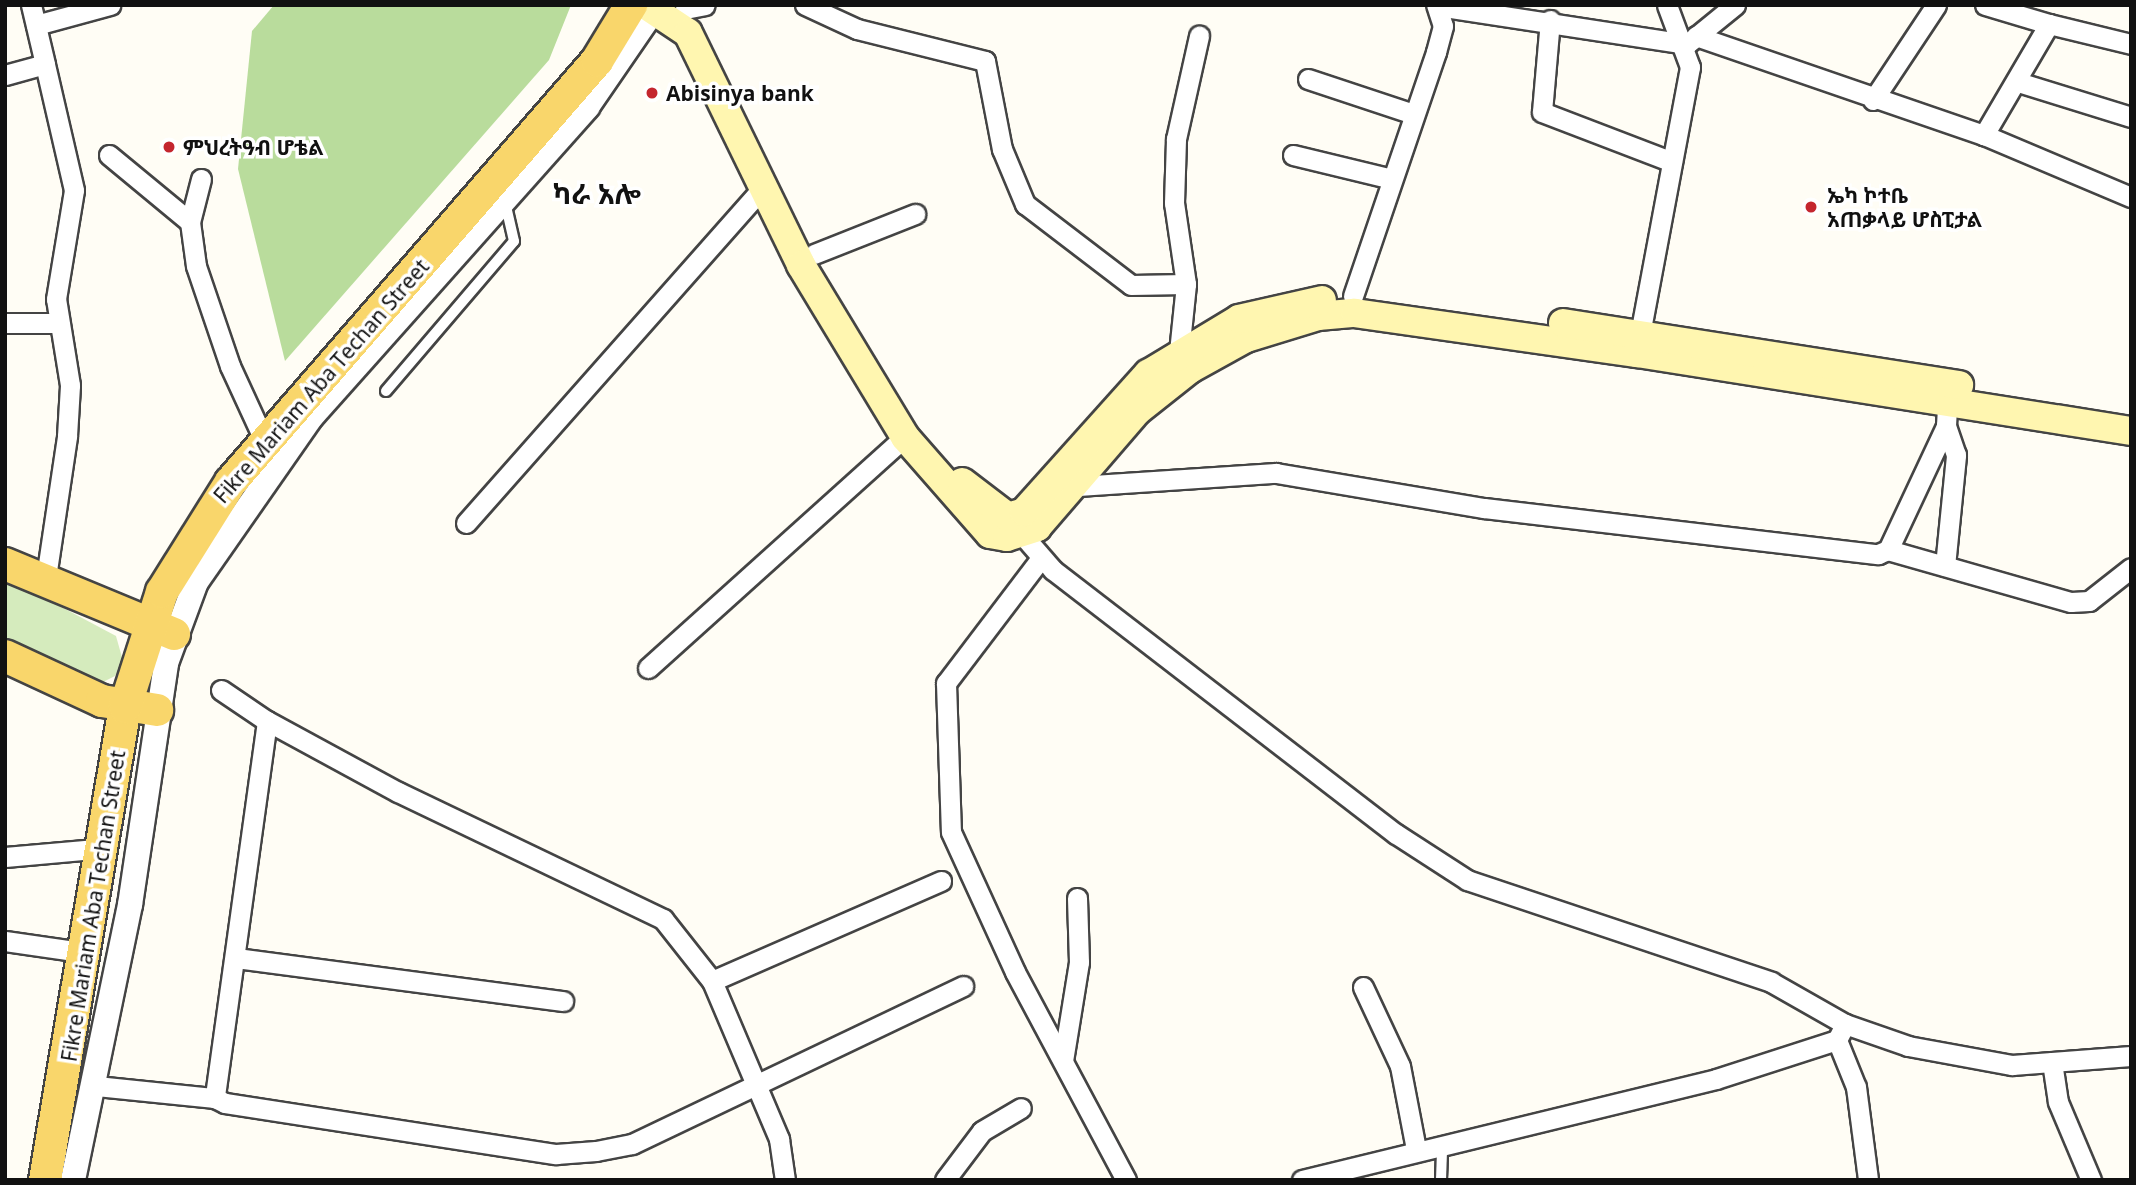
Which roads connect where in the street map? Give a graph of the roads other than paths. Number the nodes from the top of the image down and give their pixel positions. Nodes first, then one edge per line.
1 (31, 5) edge
2 (110, 5) edge
3 (805, 5) edge
4 (1667, 5) edge
5 (1735, 5) edge
6 (1936, 5) edge
7 (1985, 5) edge
8 (666, 6) edge
9 (1437, 6) edge
10 (1550, 20) junction
11 (2049, 24) junction
12 (36, 25) junction
13 (1199, 36) dead end
14 (1691, 40) junction
15 (2131, 44) edge
16 (45, 64) junction
17 (5, 75) edge
18 (1308, 79) dead end
19 (2018, 82) junction
20 (1873, 100) junction
21 (1411, 113) junction
22 (2131, 117) edge
23 (1984, 135) junction
24 (110, 155) dead end
25 (1293, 155) dead end
26 (1672, 162) junction
27 (201, 178) dead end
28 (1392, 179) junction
29 (762, 189) junction
30 (2129, 194) edge
31 (505, 203) junction
32 (915, 214) dead end
33 (190, 222) junction
34 (814, 254) junction
35 (1186, 284) junction
36 (1353, 296) junction
37 (5, 323) edge
38 (55, 323) junction
39 (1639, 343) junction
40 (1179, 352) junction
41 (386, 391) dead end
42 (1947, 404) junction
43 (2131, 414) edge
44 (2131, 431) edge
45 (905, 437) junction
46 (264, 440) junction
47 (1078, 486) junction
48 (466, 523) dead end
49 (1015, 526) junction
50 (1888, 550) junction
51 (1041, 558) junction
52 (5, 564) edge
53 (1945, 566) junction
54 (2131, 568) edge
55 (45, 584) junction
56 (160, 631) junction
57 (5, 656) edge
58 (648, 668) dead end
59 (221, 690) dead end
60 (125, 707) junction
61 (157, 710) junction
62 (267, 720) junction
63 (105, 848) junction
64 (5, 856) edge
65 (941, 880) dead end
66 (1077, 898) dead end
67 (5, 940) edge
68 (88, 953) junction
69 (236, 958) junction
70 (712, 981) junction
71 (963, 986) dead end
72 (1363, 986) dead end
73 (563, 1001) dead end
74 (1841, 1032) junction
75 (2131, 1056) edge
76 (1063, 1061) junction
77 (2052, 1062) junction
78 (96, 1086) junction
79 (757, 1087) junction
80 (215, 1098) junction
81 (1021, 1108) dead end
82 (1442, 1142) junction
83 (1416, 1149) junction
84 (44, 1180) edge
85 (74, 1180) edge
86 (785, 1180) edge
87 (945, 1180) edge
88 (1126, 1180) edge
89 (1302, 1180) edge
90 (1441, 1180) edge
91 (1868, 1180) edge
92 (2091, 1180) edge

1 - 12 street
2 - 12 street
3 - 35 street
4 - 14 street
5 - 14 street
6 - 20 street
7 - 11 street
8 - 29 main road
8 - 31 street
8 - 34 main road
8 - 46 main road, Fikre Mariam Aba Techan Street
9 - 10 street
9 - 21 street
10 - 14 street
10 - 26 street
11 - 15 street
11 - 19 street
12 - 16 street
13 - 35 street
14 - 20 street
14 - 26 street
16 - 17 street
16 - 38 street
18 - 21 street
19 - 22 street
19 - 23 street
20 - 23 street
21 - 28 street
23 - 30 street
24 - 33 street
25 - 28 street
26 - 39 street
27 - 33 street
28 - 36 street
29 - 45 main road
29 - 48 street
31 - 41 lane
31 - 56 street
32 - 34 street
33 - 46 street
34 - 49 main road
35 - 40 street
36 - 39 main road
36 - 40 main road
37 - 38 street
38 - 55 street
39 - 42 main road
39 - 47 main road
40 - 49 main road
42 - 43 main road
42 - 44 main road
42 - 50 street
42 - 53 street
45 - 49 main road
45 - 58 street
46 - 56 main road, Fikre Mariam Aba Techan Street
47 - 49 main road
47 - 50 street
49 - 51 street
50 - 53 street
51 - 74 street
51 - 76 street
52 - 55 main road
53 - 54 street
55 - 56 main road
56 - 60 main road, Fikre Mariam Aba Techan Street
56 - 61 street
57 - 60 main road
59 - 62 street
60 - 61 main road
60 - 63 main road, Fikre Mariam Aba Techan Street
61 - 78 street
62 - 69 street
62 - 70 street
63 - 64 street
63 - 68 main road, Fikre Mariam Aba Techan Street
65 - 70 street
66 - 76 street
67 - 68 street
68 - 84 main road, Fikre Mariam Aba Techan Street
69 - 73 street
69 - 80 street
70 - 79 street
71 - 79 street
72 - 83 street
74 - 77 street
74 - 82 street
74 - 91 street
75 - 77 street
76 - 88 street
77 - 92 street
78 - 80 street
78 - 85 street
79 - 80 street
79 - 86 street
81 - 87 street
82 - 83 street
82 - 90 lane
83 - 89 street

